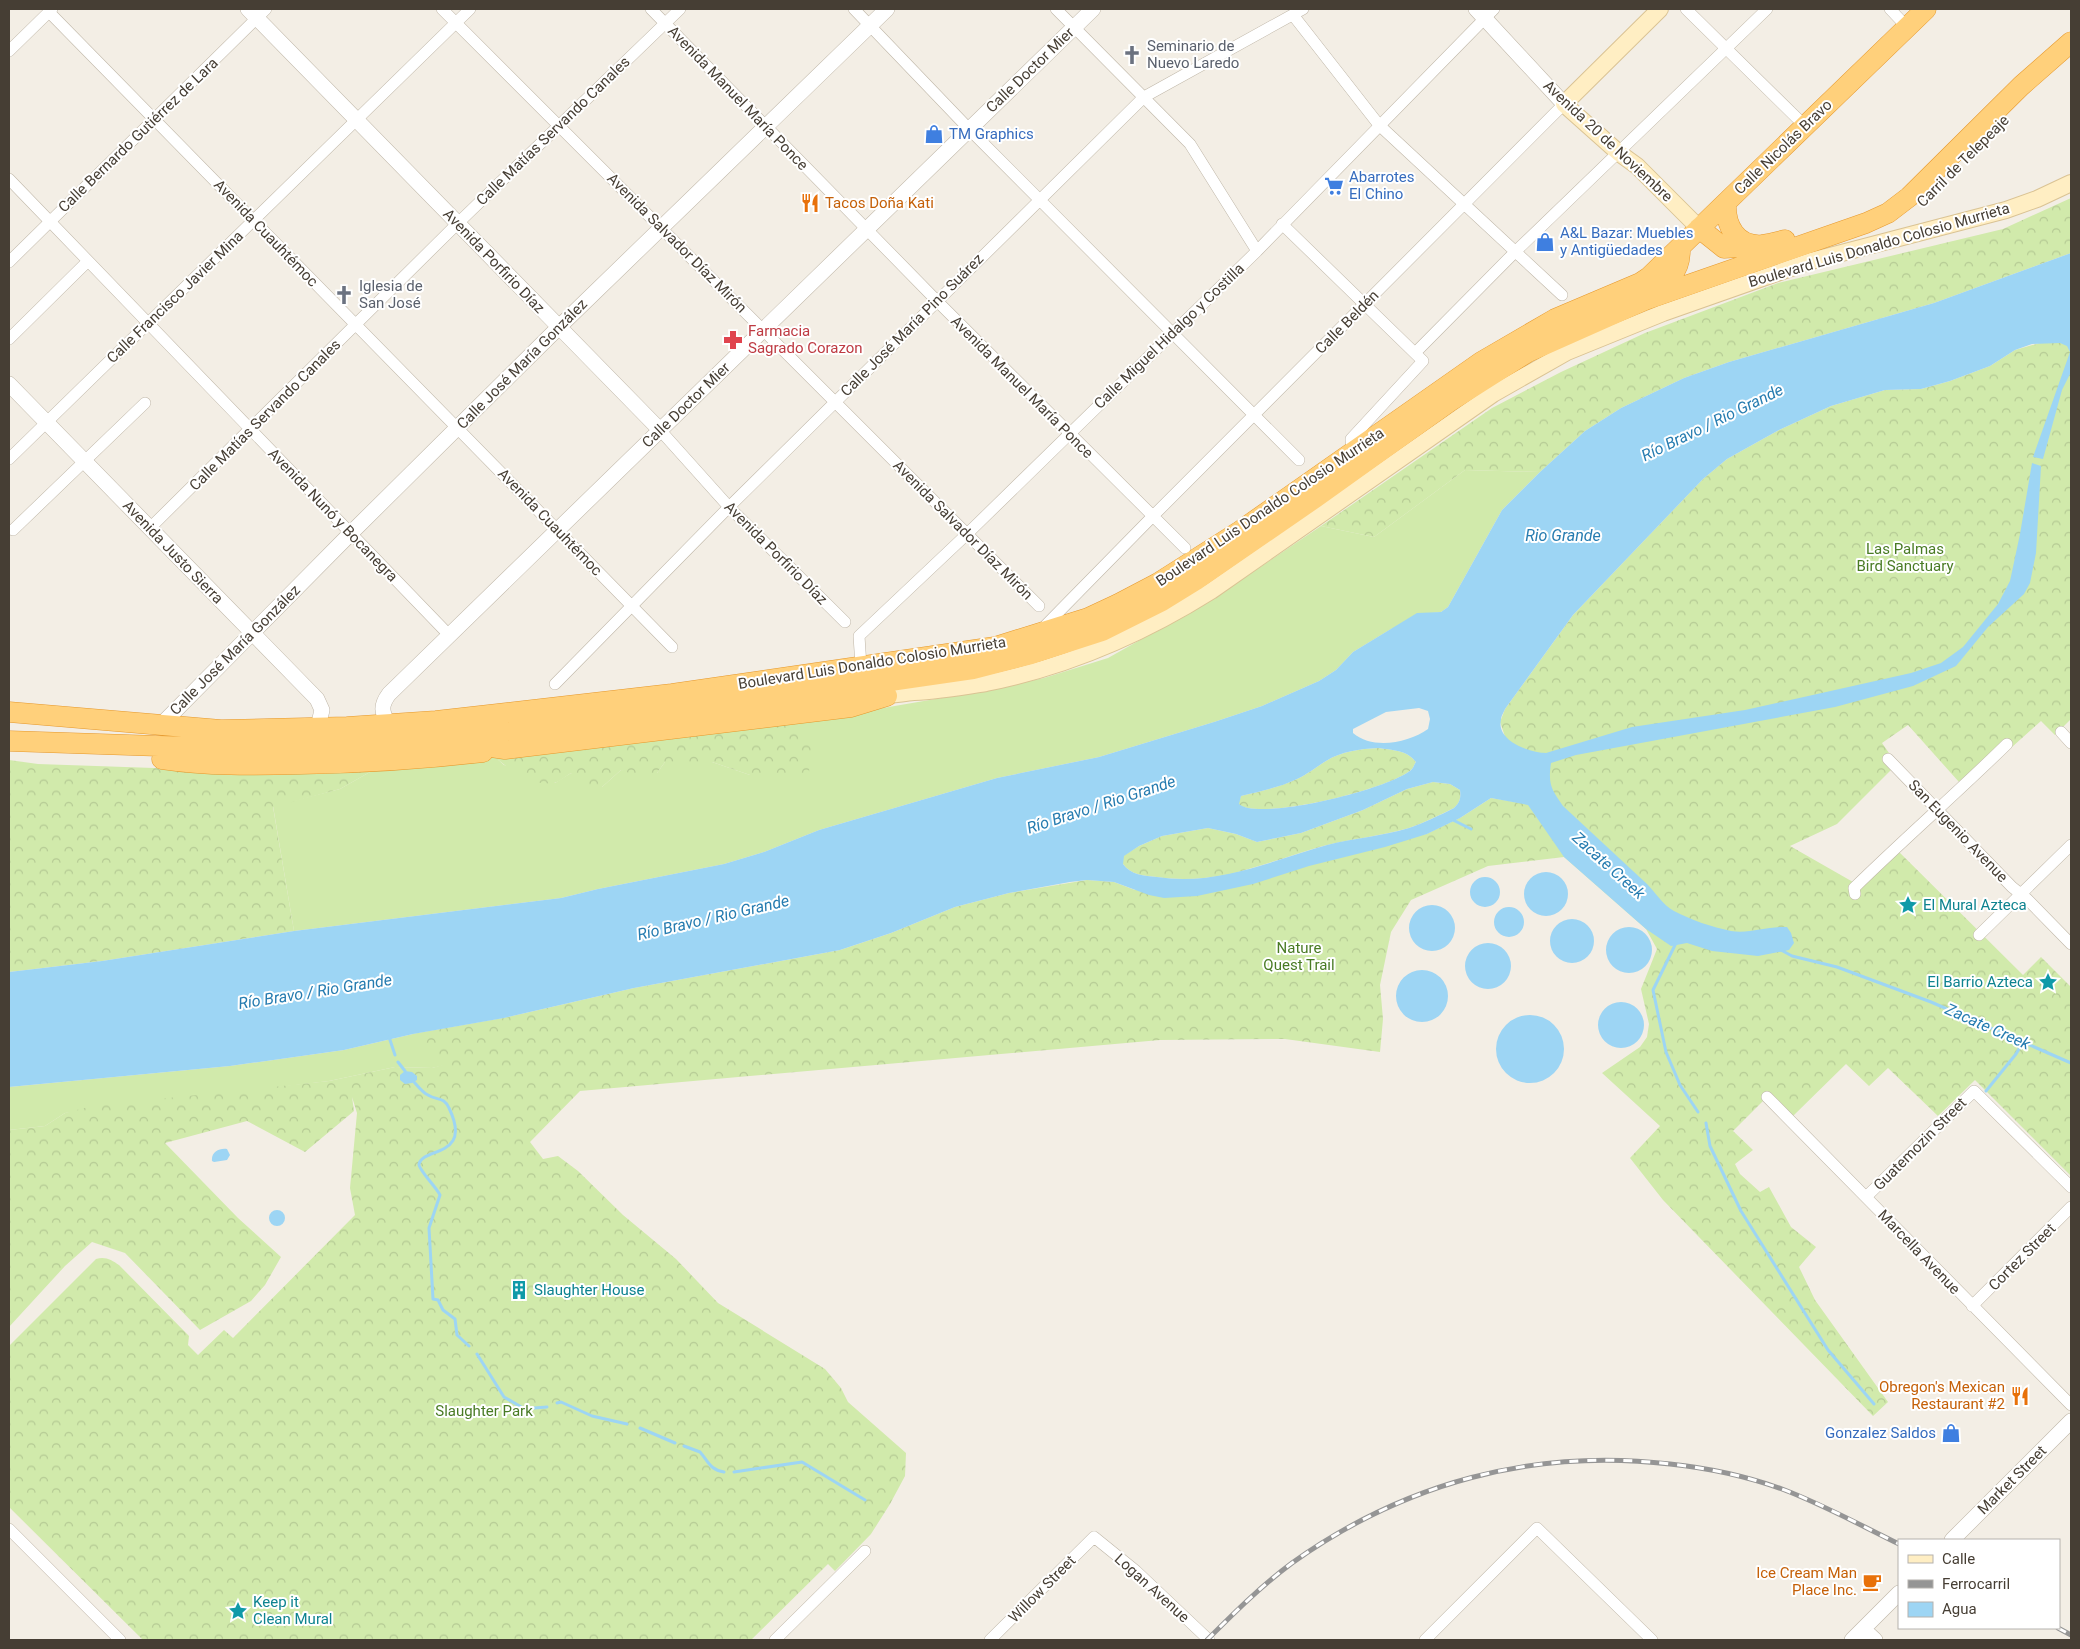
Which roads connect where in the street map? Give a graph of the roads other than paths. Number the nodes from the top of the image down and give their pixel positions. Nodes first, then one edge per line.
1 (442, 9) edge
2 (470, 9) edge
3 (651, 9) edge
4 (680, 9) edge
5 (854, 9) edge
6 (887, 9) edge
7 (1056, 9) edge
8 (1093, 9) edge
9 (1303, 9) edge
10 (1660, 9) edge
11 (1686, 9) edge
12 (1767, 9) edge
13 (1890, 9) edge
14 (1926, 9) edge
15 (50, 10) edge
16 (257, 12) edge
17 (1485, 12) edge
18 (1293, 15) junction
19 (456, 22) junction
20 (666, 24) junction
21 (870, 25) junction
22 (1074, 27) junction
23 (1907, 27) junction
24 (2071, 42) edge
25 (1726, 47) junction
26 (9, 51) edge
27 (2071, 56) edge
28 (1144, 97) junction
29 (1564, 104) junction
30 (154, 119) junction
31 (356, 120) junction
32 (559, 124) junction
33 (1379, 125) junction
34 (1805, 126) junction
35 (766, 127) junction
36 (969, 129) junction
37 (1619, 153) junction
38 (9, 178) edge
39 (2071, 183) edge
40 (1040, 199) junction
41 (1726, 203) junction
42 (1464, 204) junction
43 (253, 220) junction
44 (50, 221) junction
45 (457, 224) junction
46 (1282, 224) junction
47 (867, 228) junction
48 (1700, 228) junction
49 (661, 229) junction
50 (1828, 236) junction
51 (1760, 245) junction
52 (1680, 247) junction
53 (1724, 248) junction
54 (1257, 251) junction
55 (1516, 251) junction
56 (88, 261) junction
57 (9, 262) edge
58 (1748, 265) junction
59 (1640, 283) joint
60 (1562, 295) dead end
61 (936, 301) junction
62 (1364, 305) junction
63 (148, 323) junction
64 (356, 324) junction
65 (1584, 326) junction
66 (559, 327) junction
67 (763, 329) junction
68 (1172, 333) junction
69 (9, 338) edge
70 (1419, 357) junction
71 (9, 384) edge
72 (835, 402) junction
73 (145, 403) dead end
74 (1254, 416) junction
75 (46, 422) junction
76 (457, 428) junction
77 (250, 429) junction
78 (660, 430) junction
79 (1069, 434) junction
80 (1352, 452) junction
81 (9, 459) edge
82 (1299, 460) dead end
83 (84, 461) junction
84 (729, 507) junction
85 (1152, 517) junction
86 (150, 528) junction
87 (13, 530) dead end
88 (557, 530) junction
89 (351, 533) junction
90 (966, 535) junction
91 (1186, 548) dead end
92 (631, 605) junction
93 (1039, 606) dead end
94 (845, 622) dead end
95 (252, 632) junction
96 (449, 635) junction
97 (1036, 636) junction
98 (672, 647) dead end
99 (862, 675) junction
100 (554, 684) dead end
101 (886, 696) junction
102 (9, 712) edge
103 (388, 724) junction
104 (161, 725) junction
105 (318, 728) junction
106 (2061, 732) dead end
107 (435, 739) junction
108 (9, 741) edge
109 (2071, 743) edge
110 (107, 744) junction
111 (2007, 744) dead end
112 (505, 750) junction
113 (1888, 759) dead end
114 (1938, 810) junction
115 (2071, 846) edge
116 (1854, 891) dead end
117 (2020, 894) junction
118 (1979, 935) dead end
119 (2071, 944) edge
120 (1767, 1097) dead end
121 (2071, 1187) edge
122 (1866, 1197) junction
123 (2071, 1207) edge
124 (1972, 1306) junction
125 (2071, 1405) edge
126 (2071, 1420) edge
127 (11, 1536) edge
128 (1094, 1538) joint
129 (1953, 1539) edge
130 (865, 1551) dead end
131 (1898, 1594) edge
132 (1863, 1629) junction
133 (1645, 1638) edge
134 (120, 1640) edge
135 (775, 1640) edge
136 (990, 1640) edge
137 (1209, 1640) edge
138 (1426, 1640) edge
139 (1852, 1640) edge
140 (1874, 1640) edge

1 - 19 street, Avenida Salvador Díaz Mirón
2 - 19 street, Calle Francisco Javier Mina
3 - 20 street, Avenida Manuel María Ponce
4 - 20 street, Calle Matías Servando Canales
5 - 21 street
6 - 21 street, Calle José María González
7 - 22 street
8 - 22 street, Calle Doctor Mier
9 - 18 street, Calle José María Pino Suárez
10 - 29 main road, Calle Beldén
11 - 25 street
12 - 25 street
13 - 23 street
14 - 23 highway, Calle Nicolás Bravo
15 - 26 street
15 - 30 street, Avenida Cuauhtémoc
16 - 30 street, Calle Bernardo Gutiérrez de Lara
16 - 31 street, Avenida Porfirio Díaz
17 - 29 street, Avenida 20 de Noviembre
17 - 33 street, Calle Miguel Hidalgo y Costilla
18 - 28 street, Calle José María Pino Suárez
18 - 33 street
19 - 31 street, Calle Francisco Javier Mina
19 - 32 street, Avenida Salvador Díaz Mirón
20 - 32 street, Calle Matías Servando Canales
20 - 35 street, Avenida Manuel María Ponce
21 - 35 street, Calle José María González
21 - 36 street
22 - 28 street
22 - 36 street, Calle Doctor Mier
23 - 34 highway, Calle Nicolás Bravo
24 - 50 highway, Boulevard Luis Donaldo Colosio Murrieta
25 - 34 street
25 - 37 street
27 - 58 highway, Carril de Telepeaje
28 - 40 street, Calle José María Pino Suárez
28 - 54 street
29 - 37 main road, Avenida 20 de Noviembre
29 - 42 street, Calle Beldén
30 - 43 street, Avenida Cuauhtémoc
30 - 44 street, Calle Bernardo Gutiérrez de Lara
31 - 43 street, Calle Francisco Javier Mina
31 - 45 street, Avenida Porfirio Díaz
32 - 45 street, Calle Matías Servando Canales
32 - 49 street, Avenida Salvador Díaz Mirón
33 - 42 street
33 - 46 street, Calle Miguel Hidalgo y Costilla
34 - 41 highway, Calle Nicolás Bravo
35 - 47 street, Avenida Manuel María Ponce
35 - 49 street, Calle José María González
36 - 40 street
36 - 47 street, Calle Doctor Mier
37 - 48 main road, Avenida 20 de Noviembre
37 - 55 street
38 - 44 street, Avenida Nunó y Bocanegra
39 - 101 main road, Boulevard Luis Donaldo Colosio Murrieta
40 - 61 street, Calle José María Pino Suárez
40 - 68 street
41 - 48 highway, Calle Nicolás Bravo
41 - 51 highway
42 - 55 street
42 - 62 street, Calle Beldén
43 - 63 street, Calle Francisco Javier Mina
43 - 64 street, Avenida Cuauhtémoc
44 - 56 street, Avenida Nunó y Bocanegra
44 - 57 street, Calle Bernardo Gutiérrez de Lara
45 - 64 street, Calle Matías Servando Canales
45 - 66 street, Avenida Porfirio Díaz
46 - 54 street, Calle Miguel Hidalgo y Costilla
46 - 62 street
47 - 61 street, Avenida Manuel María Ponce
47 - 67 street, Calle Doctor Mier
48 - 52 highway, Calle Nicolás Bravo
48 - 53 highway
49 - 66 street, Calle José María González
49 - 67 street, Avenida Salvador Díaz Mirón
50 - 51 highway
50 - 58 highway, Boulevard Luis Donaldo Colosio Murrieta
51 - 53 highway
52 - 59 highway, Calle Nicolás Bravo
52 - 65 highway
53 - 58 highway
54 - 68 street, Calle Miguel Hidalgo y Costilla
55 - 60 street
55 - 70 street
56 - 63 street, Avenida Nunó y Bocanegra
56 - 69 street
58 - 65 highway, Boulevard Luis Donaldo Colosio Murrieta
59 - 80 highway, Boulevard Luis Donaldo Colosio Murrieta
61 - 72 street, Calle José María Pino Suárez
61 - 79 street, Avenida Manuel María Ponce
62 - 70 street
62 - 74 street, Calle Beldén
63 - 75 street, Calle Francisco Javier Mina
63 - 77 street, Avenida Nunó y Bocanegra
64 - 76 street, Avenida Cuauhtémoc
64 - 77 street, Calle Matías Servando Canales
65 - 99 highway, Boulevard Luis Donaldo Colosio Murrieta
66 - 76 street, Calle José María González
66 - 78 street, Avenida Porfirio Díaz
67 - 72 street, Avenida Salvador Díaz Mirón
67 - 78 street, Calle Doctor Mier
68 - 74 street
68 - 79 street, Calle Miguel Hidalgo y Costilla
70 - 80 street
71 - 75 street, Avenida Justo Sierra
72 - 84 street, Calle José María Pino Suárez
72 - 90 street, Avenida Salvador Díaz Mirón
73 - 83 street
74 - 82 street
74 - 85 street, Calle Beldén
75 - 81 street, Calle Francisco Javier Mina
75 - 83 street, Avenida Justo Sierra
76 - 88 street, Avenida Cuauhtémoc
76 - 89 street, Calle José María González
77 - 86 street, Calle Matías Servando Canales
77 - 89 street, Avenida Nunó y Bocanegra
78 - 84 street, Avenida Porfirio Díaz
78 - 88 street, Calle Doctor Mier
79 - 85 street, Avenida Manuel María Ponce
79 - 90 street, Calle Miguel Hidalgo y Costilla
80 - 97 highway, Boulevard Luis Donaldo Colosio Murrieta
83 - 86 street, Avenida Justo Sierra
83 - 87 street
84 - 92 street, Calle José María Pino Suárez
84 - 94 street, Avenida Porfirio Díaz
85 - 91 street, Avenida Manuel María Ponce
85 - 97 street, Calle Beldén
86 - 95 street, Avenida Justo Sierra
88 - 92 street, Avenida Cuauhtémoc
88 - 96 street, Calle Doctor Mier
89 - 95 street, Calle José María González
89 - 96 street, Avenida Nunó y Bocanegra
90 - 93 street, Avenida Salvador Díaz Mirón
90 - 99 street, Calle Miguel Hidalgo y Costilla
92 - 98 street, Avenida Cuauhtémoc
92 - 100 street, Calle José María Pino Suárez
95 - 104 street, Calle José María González
95 - 105 street, Avenida Justo Sierra
96 - 103 street, Calle Doctor Mier
97 - 99 highway, Boulevard Luis Donaldo Colosio Murrieta
99 - 101 main road, Boulevard Luis Donaldo Colosio Murrieta
99 - 103 highway, Boulevard Luis Donaldo Colosio Murrieta
99 - 107 highway, Boulevard Luis Donaldo Colosio Murrieta
101 - 112 highway
102 - 104 highway, Boulevard Luis Donaldo Colosio Murrieta
103 - 105 highway, Boulevard Luis Donaldo Colosio Murrieta
104 - 105 highway, Boulevard Luis Donaldo Colosio Murrieta
106 - 109 street
107 - 110 highway, Boulevard Luis Donaldo Colosio Murrieta
107 - 112 highway
108 - 110 highway, Boulevard Luis Donaldo Colosio Murrieta
110 - 112 highway
111 - 114 street
113 - 114 street, San Eugenio Avenue
114 - 116 street
114 - 117 street, San Eugenio Avenue
115 - 117 street
117 - 118 street
117 - 119 street, San Eugenio Avenue
120 - 122 street, Marcella Avenue
121 - 122 street, Guatemozin Street
122 - 124 street, Marcella Avenue
123 - 124 street, Cortez Street
124 - 125 street, Marcella Avenue
126 - 129 street, Market Street
127 - 134 street
128 - 136 street, Willow Street
128 - 137 street, Logan Avenue
130 - 135 street
131 - 132 street
132 - 139 street
132 - 140 street
133 - 138 street

